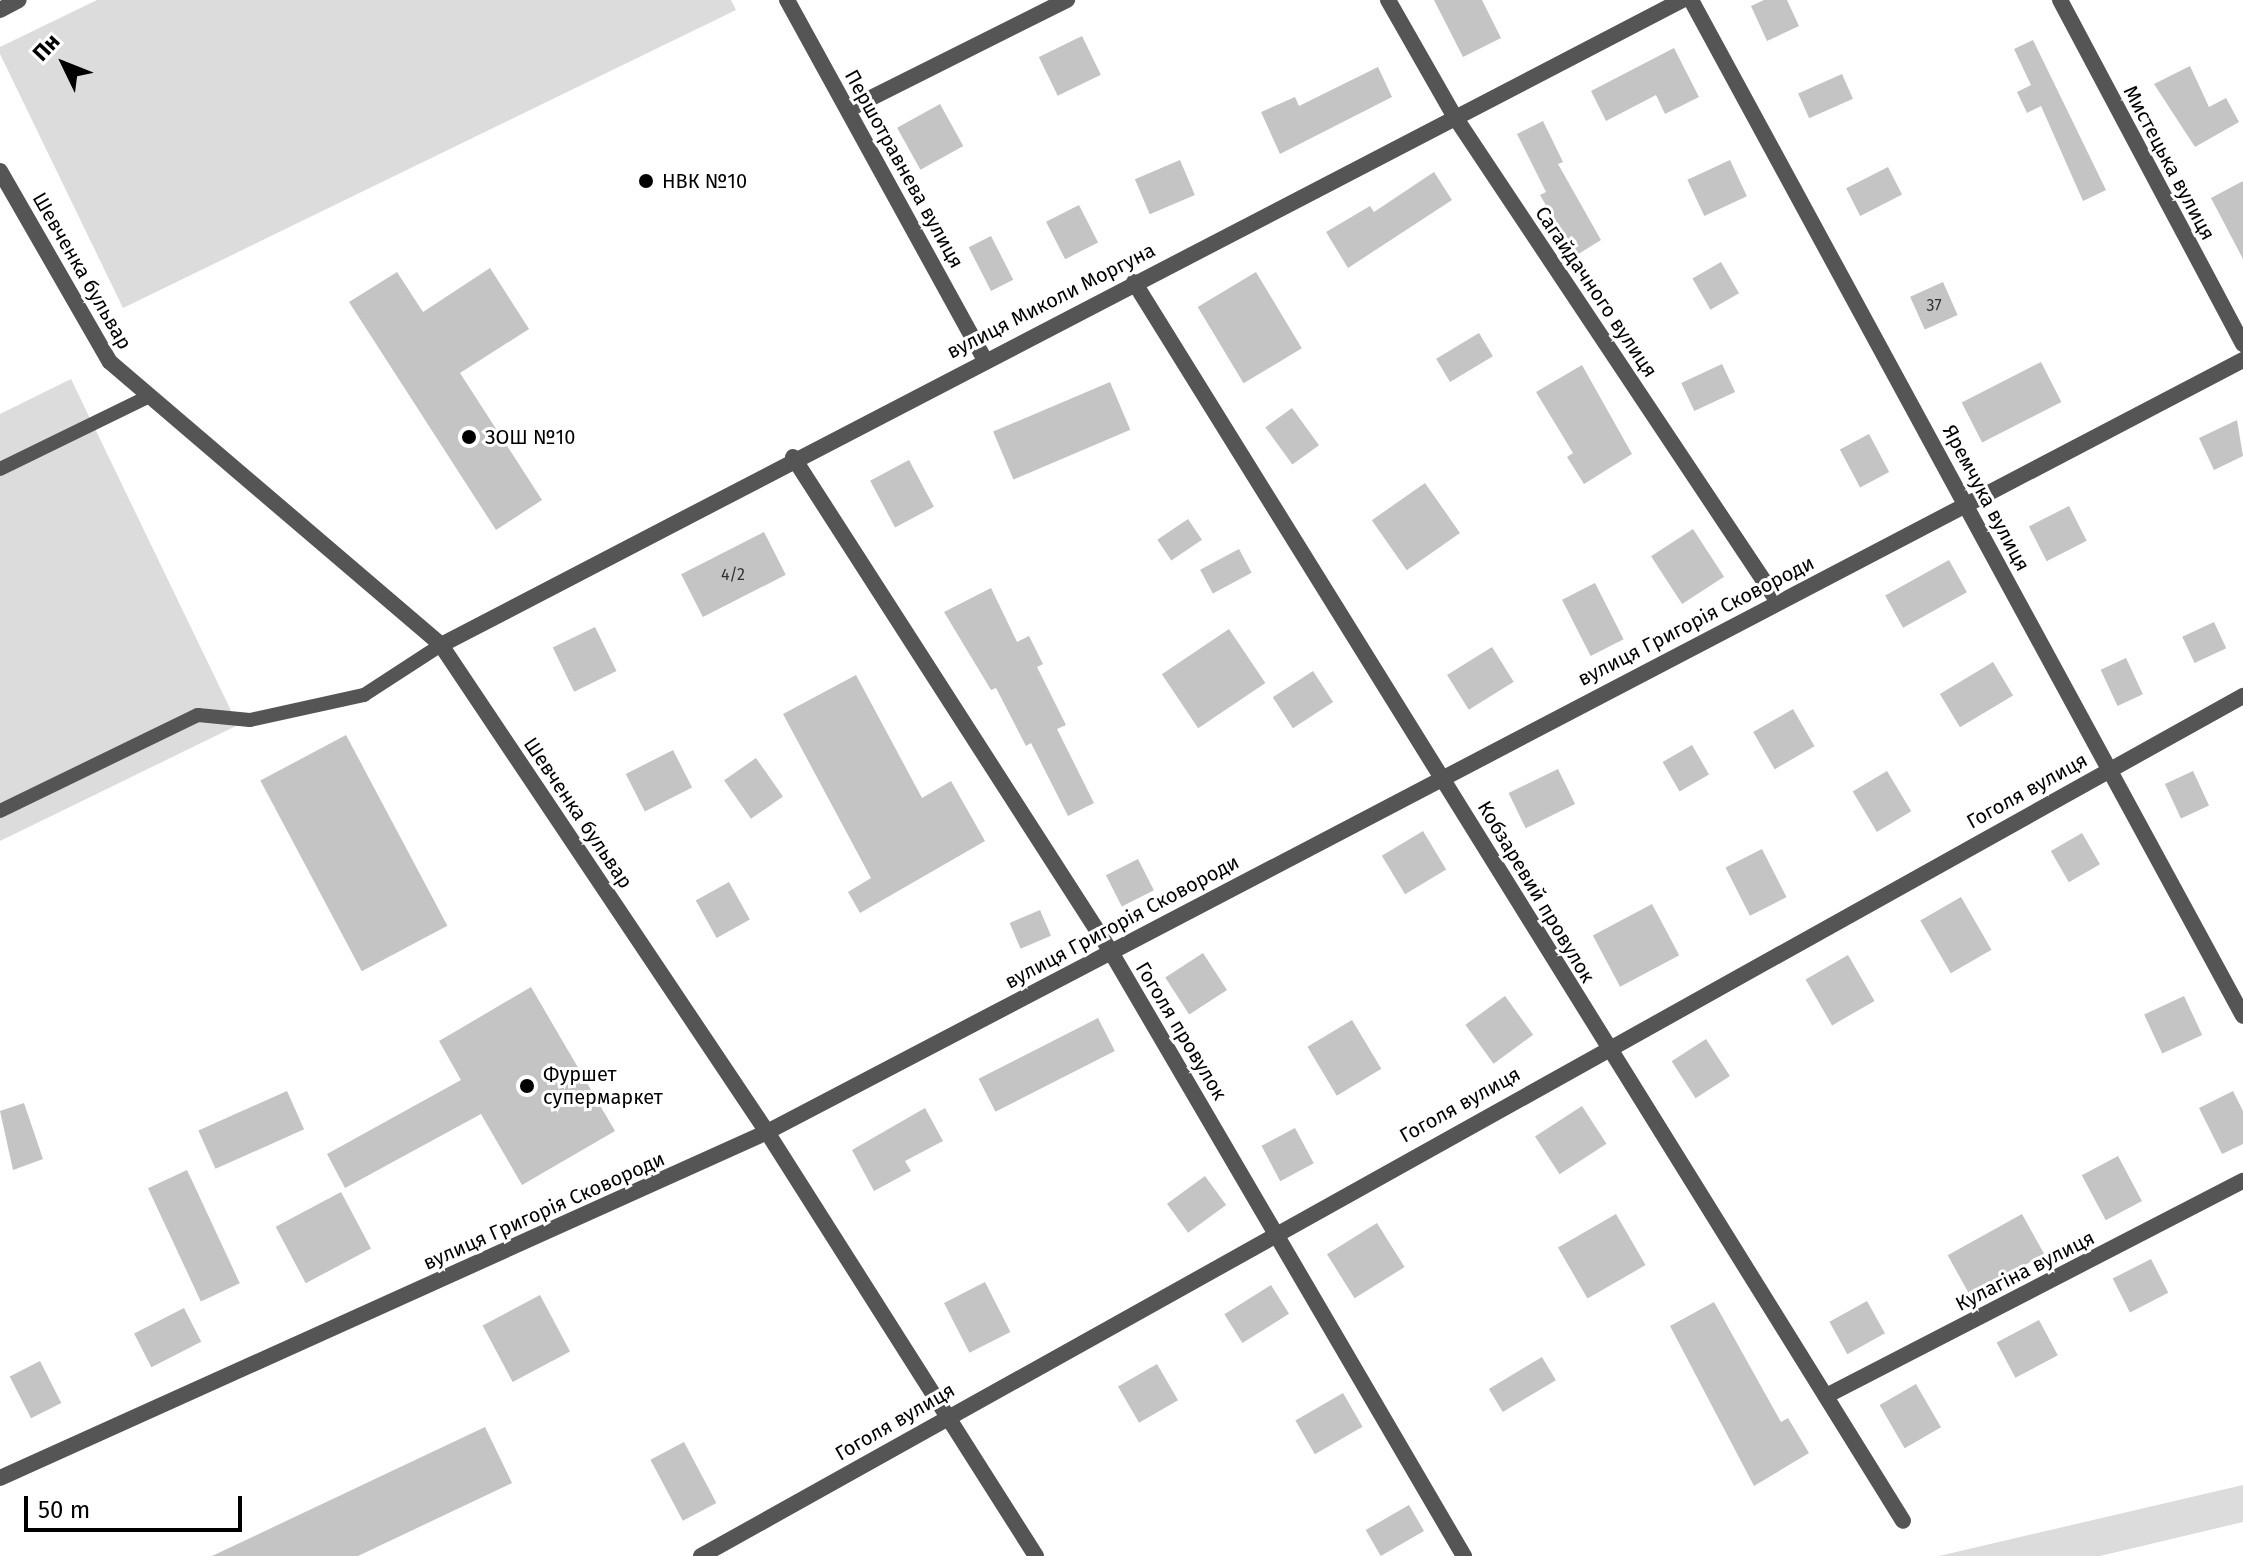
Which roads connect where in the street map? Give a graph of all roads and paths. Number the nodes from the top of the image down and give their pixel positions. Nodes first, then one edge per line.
1 (19, 0) edge
2 (787, 0) edge
3 (1067, 0) edge
4 (1388, 0) edge
5 (1682, 0) edge
6 (1691, 0) edge
7 (2060, 0) edge
8 (0, 10) edge
9 (849, 109) junction
10 (1453, 114) junction
11 (0, 171) edge
12 (1134, 282) junction
13 (2243, 344) edge
14 (984, 358) junction
15 (2243, 360) edge
16 (150, 396) junction
17 (793, 457) junction
18 (0, 469) edge
19 (1968, 504) junction
20 (1778, 602) junction
21 (441, 645) junction
22 (2243, 696) edge
23 (2106, 770) junction
24 (1443, 774) junction
25 (0, 811) edge
26 (1111, 952) junction
27 (2243, 1016) edge
28 (1604, 1048) junction
29 (767, 1132) junction
30 (2243, 1181) edge
31 (1276, 1230) junction
32 (1826, 1396) junction
33 (949, 1414) junction
34 (0, 1478) edge
35 (1903, 1521) dead end
36 (701, 1556) edge
37 (1036, 1556) edge
38 (1464, 1556) edge

1 - 8 street
2 - 9 street, Першотравнева вулиця
3 - 9 street
4 - 10 street, Сагайдачного вулиця
5 - 10 street, вулиця Миколи Моргуна
6 - 19 street, Яремчука вулиця
7 - 13 street, Мистецька вулиця
9 - 14 street, Першотравнева вулиця
10 - 12 street, вулиця Миколи Моргуна
10 - 20 street, Сагайдачного вулиця
11 - 16 street, Шевченка бульвар
12 - 14 street, вулиця Миколи Моргуна
12 - 24 street, Кобзаревий провулок
14 - 17 street, вулиця Миколи Моргуна
15 - 19 street, вулиця Григорія Сковороди
16 - 18 lane
16 - 21 street, Шевченка бульвар
17 - 21 street, вулиця Миколи Моргуна
17 - 26 street, Гоголя провулок
19 - 20 street, вулиця Григорія Сковороди
19 - 23 street, Яремчука вулиця
20 - 24 street, вулиця Григорія Сковороди
21 - 25 lane
21 - 29 street, Шевченка бульвар
22 - 23 street, Гоголя вулиця
23 - 27 street, Яремчука вулиця
23 - 28 street, Гоголя вулиця
24 - 26 street, вулиця Григорія Сковороди
24 - 28 street, Кобзаревий провулок
26 - 29 street, вулиця Григорія Сковороди
26 - 31 street, Гоголя провулок
28 - 31 street, Гоголя вулиця
28 - 32 street, Кобзаревий провулок
29 - 33 street, Шевченка бульвар
29 - 34 street, вулиця Григорія Сковороди
30 - 32 street, Кулагіна вулиця
31 - 33 street, Гоголя вулиця
31 - 38 street, Гоголя провулок
32 - 35 street, Кобзаревий провулок
33 - 36 street, Гоголя вулиця
33 - 37 street, Шевченка бульвар

